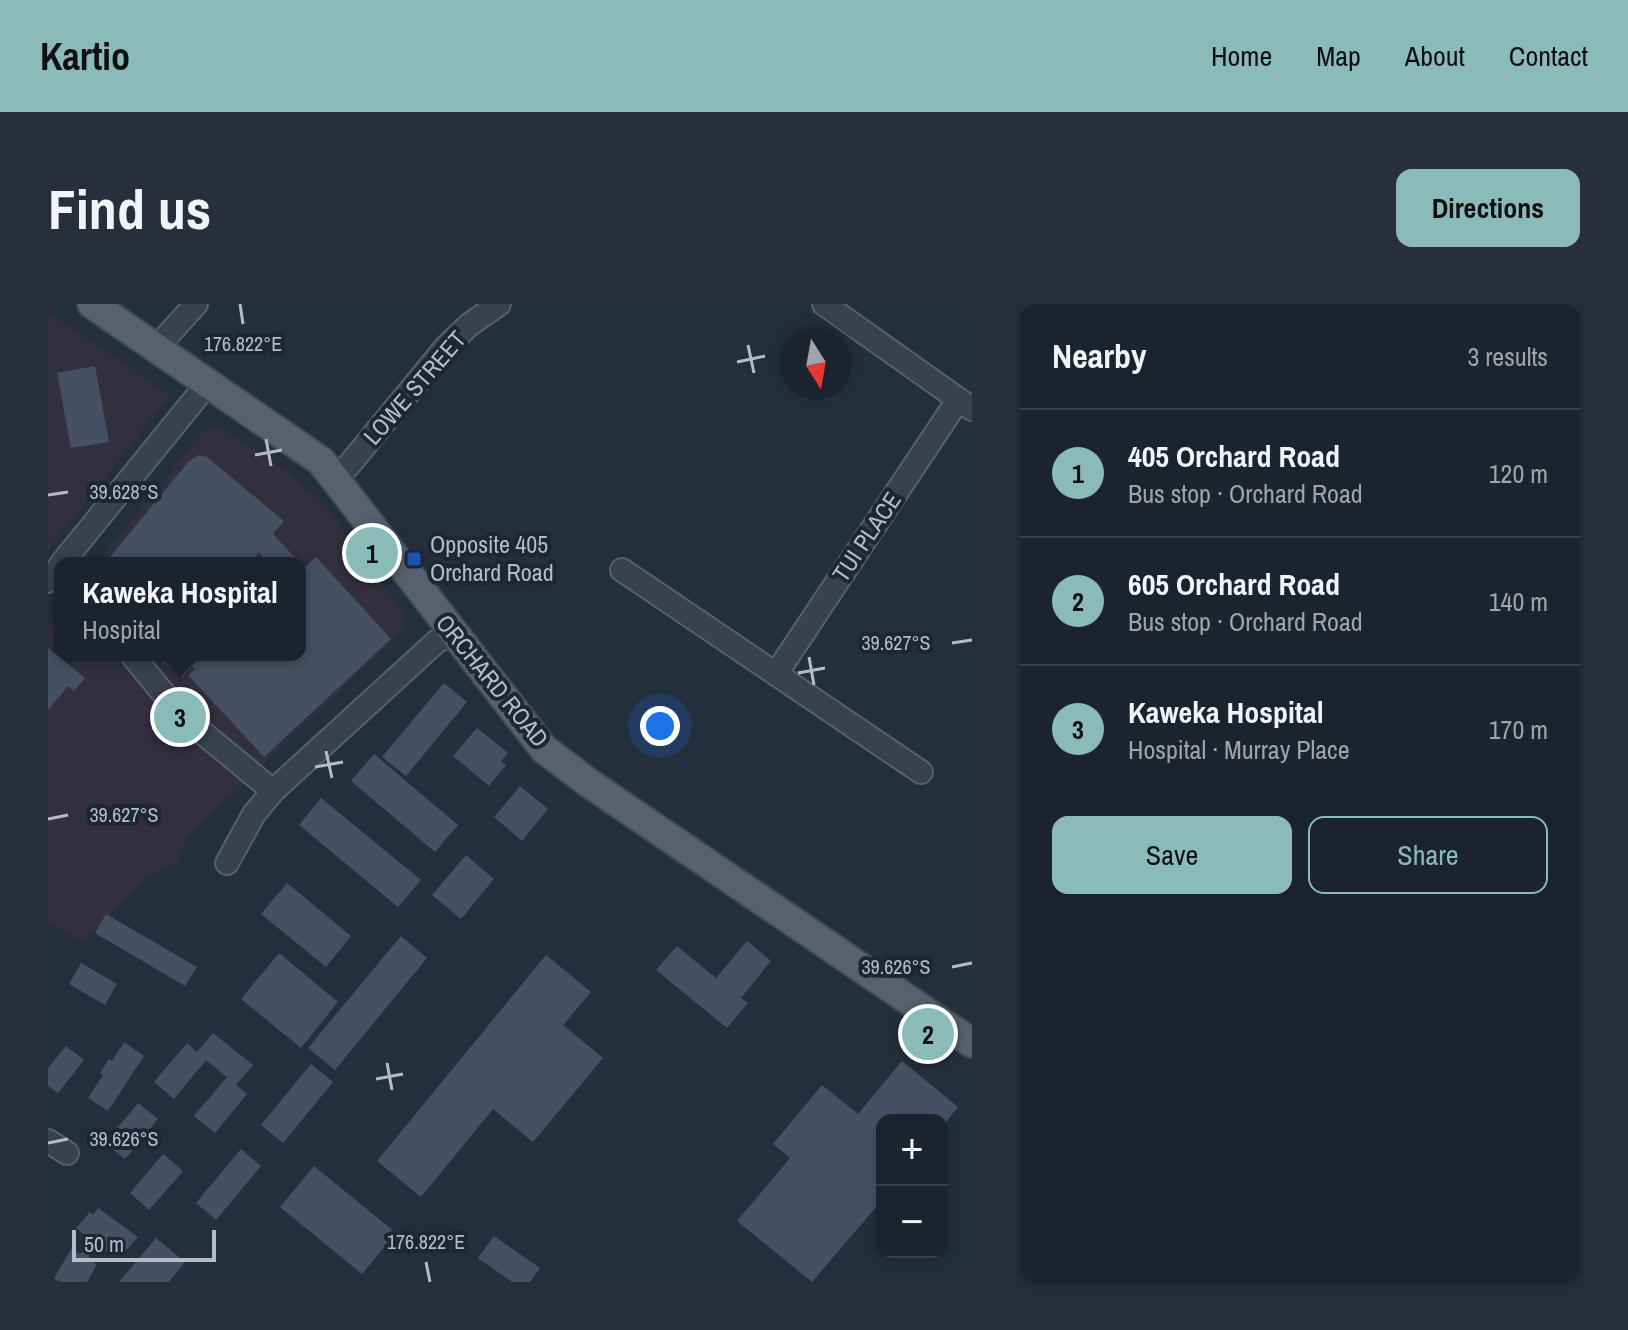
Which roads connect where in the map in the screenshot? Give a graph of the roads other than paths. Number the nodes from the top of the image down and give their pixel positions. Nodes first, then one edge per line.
1 (92, 304) edge
2 (196, 304) edge
3 (499, 304) edge
4 (824, 304) edge
5 (157, 347) junction
6 (208, 383) junction
7 (965, 404) edge
8 (336, 477) junction
9 (67, 557) edge
10 (622, 570) dead end
11 (452, 633) junction
12 (137, 661) edge
13 (776, 674) junction
14 (921, 772) dead end
15 (273, 791) junction
16 (227, 863) dead end
17 (972, 1043) edge

1 - 5 main road, ORCHARD ROAD
2 - 5 street
3 - 8 street, LOWE STREET
4 - 7 street
5 - 6 main road, ORCHARD ROAD
6 - 8 main road, ORCHARD ROAD
6 - 9 street
7 - 13 street, TUI PLACE
8 - 11 main road, ORCHARD ROAD
10 - 13 street
11 - 15 street
11 - 17 main road, ORCHARD ROAD
12 - 15 street
13 - 14 street
15 - 16 street

